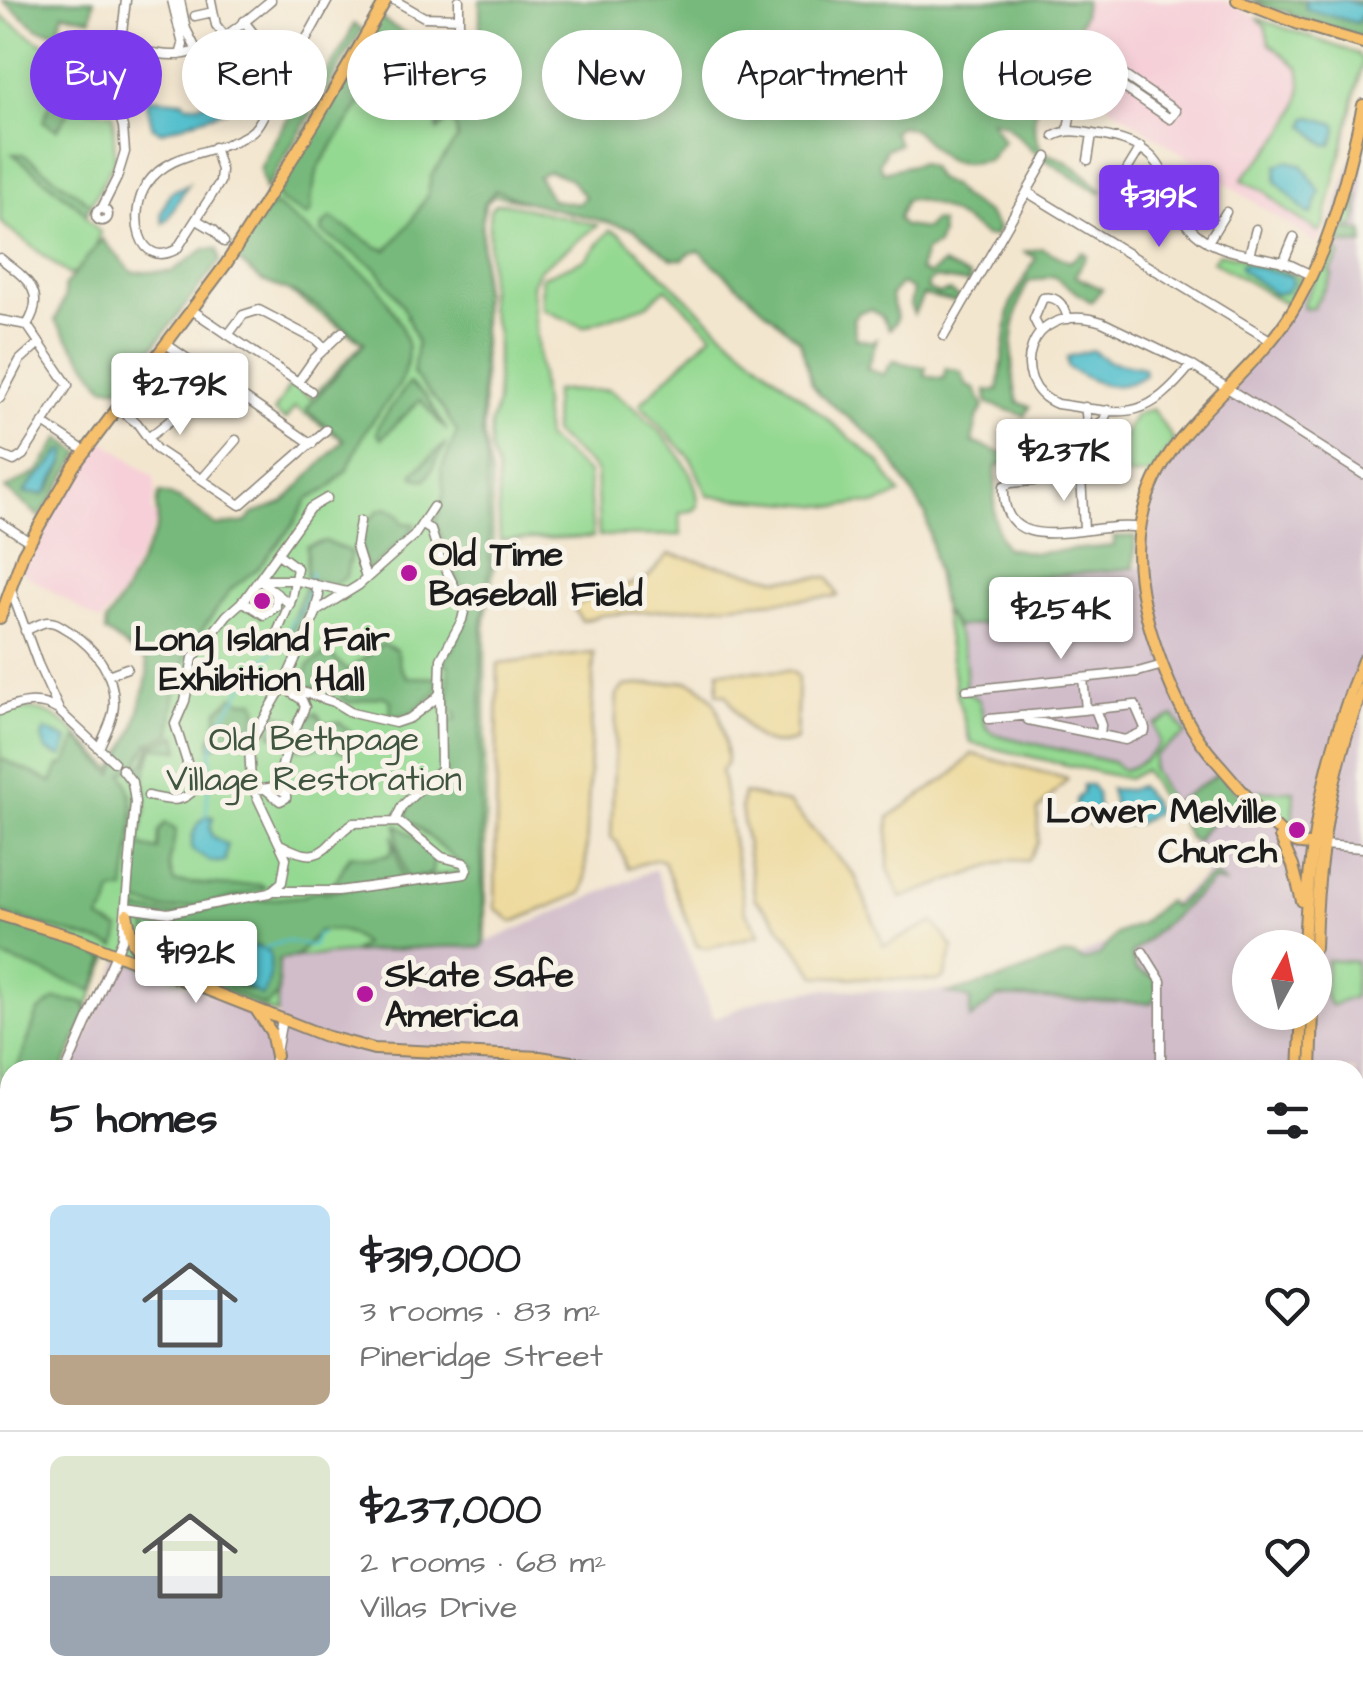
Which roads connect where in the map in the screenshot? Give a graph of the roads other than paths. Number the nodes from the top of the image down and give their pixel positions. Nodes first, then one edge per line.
1 (126, 0) edge
2 (172, 0) edge
3 (180, 0) edge
4 (210, 0) edge
5 (272, 0) edge
6 (328, 0) edge
7 (386, 0) edge
8 (394, 0) edge
9 (459, 0) edge
10 (1237, 0) edge
11 (213, 12) junction
12 (195, 16) dead end
13 (459, 18) junction
14 (244, 21) junction
15 (122, 30) edge
16 (186, 30) edge
17 (222, 30) edge
18 (231, 30) edge
19 (250, 30) edge
20 (311, 30) edge
21 (459, 30) edge
22 (1363, 46) edge
23 (162, 52) edge
24 (180, 55) joint
25 (1084, 64) joint
26 (1363, 105) edge
27 (121, 120) edge
28 (260, 120) edge
29 (1070, 120) edge
30 (1068, 130) junction
31 (1092, 134) junction
32 (1054, 136) dead end
33 (214, 147) junction
34 (1140, 147) junction
35 (1047, 157) dead end
36 (1088, 160) dead end
37 (1124, 175) dead end
38 (1171, 191) junction
39 (1200, 191) dead end
40 (1027, 192) junction
41 (1147, 201) dead end
42 (1176, 201) junction
43 (102, 208) dead end
44 (1226, 212) dead end
45 (196, 220) junction
46 (1256, 230) dead end
47 (1294, 237) dead end
48 (224, 242) dead end
49 (1208, 242) junction
50 (1249, 254) junction
51 (0, 258) edge
52 (1283, 262) junction
53 (1312, 276) junction
54 (192, 310) junction
55 (0, 320) edge
56 (1068, 320) junction
57 (26, 325) junction
58 (1040, 330) junction
59 (342, 332) dead end
60 (228, 334) junction
61 (944, 336) dead end
62 (1270, 340) junction
63 (40, 343) junction
64 (166, 344) junction
65 (325, 348) junction
66 (1192, 365) junction
67 (298, 382) junction
68 (3, 385) edge
69 (1228, 388) junction
70 (311, 391) dead end
71 (0, 398) edge
72 (187, 407) dead end
73 (1085, 407) junction
74 (116, 408) junction
75 (1108, 410) junction
76 (43, 423) junction
77 (1092, 429) junction
78 (326, 430) dead end
79 (148, 438) junction
80 (236, 440) dead end
81 (312, 444) junction
82 (85, 451) junction
83 (0, 455) edge
84 (1096, 474) junction
85 (1363, 474) edge
86 (1082, 476) junction
87 (202, 479) junction
88 (1115, 481) dead end
89 (327, 498) dead end
90 (432, 507) dead end
91 (0, 522) edge
92 (360, 522) dead end
93 (423, 525) junction
94 (1084, 530) junction
95 (1139, 530) junction
96 (30, 542) junction
97 (281, 556) dead end
98 (366, 578) junction
99 (259, 580) junction
100 (294, 580) junction
101 (310, 582) junction
102 (10, 590) junction
103 (347, 592) junction
104 (276, 593) junction
105 (242, 601) junction
106 (290, 604) junction
107 (315, 614) junction
108 (264, 616) junction
109 (0, 618) edge
110 (25, 630) junction
111 (1363, 660) edge
112 (1162, 665) junction
113 (127, 668) dead end
114 (108, 676) junction
115 (1081, 678) junction
116 (283, 686) junction
117 (1363, 688) edge
118 (967, 690) dead end
119 (440, 692) junction
120 (300, 696) junction
121 (430, 703) junction
122 (441, 708) junction
123 (1088, 709) junction
124 (0, 710) edge
125 (60, 712) junction
126 (1028, 715) junction
127 (989, 719) dead end
128 (1100, 735) junction
129 (99, 748) junction
130 (253, 787) junction
131 (276, 787) junction
132 (195, 788) junction
133 (265, 790) junction
134 (148, 796) dead end
135 (1269, 819) junction
136 (395, 821) junction
137 (1317, 845) junction
138 (282, 846) junction
139 (1363, 848) edge
140 (295, 850) junction
141 (286, 857) junction
142 (273, 891) junction
143 (127, 911) junction
144 (0, 916) edge
145 (1305, 930) edge
146 (1305, 930) edge
147 (1315, 930) edge
148 (1142, 952) dead end
149 (116, 954) junction
150 (152, 967) junction
151 (253, 1007) junction
152 (282, 1019) junction
153 (1301, 1030) edge
154 (1312, 1030) edge
155 (276, 1056) junction
156 (70, 1060) edge
157 (275, 1060) edge
158 (557, 1060) edge
159 (1161, 1060) edge
160 (1300, 1060) edge
161 (1311, 1060) edge

1 - 15 street
2 - 24 street
3 - 16 street
4 - 11 street
5 - 14 street
6 - 20 street
7 - 54 main road
8 - 13 street
9 - 13 street
10 - 22 main road
11 - 12 street
11 - 17 street
13 - 21 street
14 - 18 street
14 - 19 street
23 - 24 street
25 - 25 street
26 - 53 main road
27 - 43 street
28 - 33 street
29 - 30 street
30 - 31 street
30 - 32 street
31 - 34 street
31 - 36 street
33 - 45 street
33 - 45 street
34 - 37 street
34 - 38 street
35 - 40 street
38 - 41 street
38 - 42 street
39 - 42 street
40 - 61 street
40 - 62 street
42 - 49 street
44 - 49 street
45 - 48 street
46 - 50 street
47 - 52 street
49 - 50 street
50 - 52 street
51 - 57 street
52 - 53 street
53 - 62 main road
54 - 60 street
54 - 64 main road
55 - 57 street
56 - 58 street
56 - 58 street
56 - 66 street
57 - 63 street
58 - 73 street
59 - 65 street
60 - 65 street
60 - 67 street
62 - 69 main road
63 - 68 street
63 - 76 street
64 - 74 main road
64 - 81 street
65 - 67 street
66 - 69 street
66 - 75 street
67 - 70 street
68 - 71 street
69 - 85 street
69 - 95 main road
72 - 79 street
73 - 75 street
73 - 77 street
74 - 79 street
74 - 82 main road
75 - 77 street
76 - 82 street
76 - 83 street
77 - 84 street
78 - 81 street
79 - 87 street
80 - 87 street
81 - 87 street
82 - 96 main road
84 - 86 street
84 - 88 street
86 - 94 street
86 - 94 street
89 - 99 street
90 - 93 street
91 - 96 street
92 - 98 street
93 - 98 street
93 - 119 street
94 - 95 street
95 - 112 main road
96 - 102 main road
97 - 100 street
98 - 103 street
99 - 100 street
99 - 104 street
99 - 105 street
100 - 101 street
100 - 106 street
101 - 103 street
101 - 107 street
102 - 109 main road
102 - 110 street
103 - 107 street
104 - 106 street
104 - 108 street
105 - 108 street
105 - 132 street
106 - 108 street
107 - 116 street
110 - 114 street
110 - 125 street
111 - 137 main road
112 - 115 street
112 - 135 main road
113 - 114 street
114 - 129 street
115 - 118 street
115 - 123 street
116 - 120 street
116 - 130 street
117 - 137 main road
119 - 121 street
119 - 122 street
120 - 121 street
120 - 131 street
121 - 122 street
122 - 136 street
123 - 126 street
123 - 128 street
123 - 128 street
124 - 125 street
125 - 129 street
126 - 127 street
126 - 128 street
129 - 143 street
130 - 132 street
130 - 133 street
130 - 138 street
131 - 133 street
131 - 133 street
132 - 134 street
135 - 137 main road
135 - 146 main road
136 - 140 street
136 - 142 street
137 - 139 street
137 - 145 main road
137 - 147 main road
138 - 140 street
138 - 141 street
140 - 141 street
141 - 142 street
142 - 143 street
143 - 149 street
143 - 150 main road
144 - 149 main road
148 - 159 street
149 - 150 main road
149 - 156 street
150 - 151 main road
151 - 152 main road
151 - 155 main road
152 - 155 street
152 - 158 main road
153 - 160 main road
154 - 161 main road
155 - 157 street

